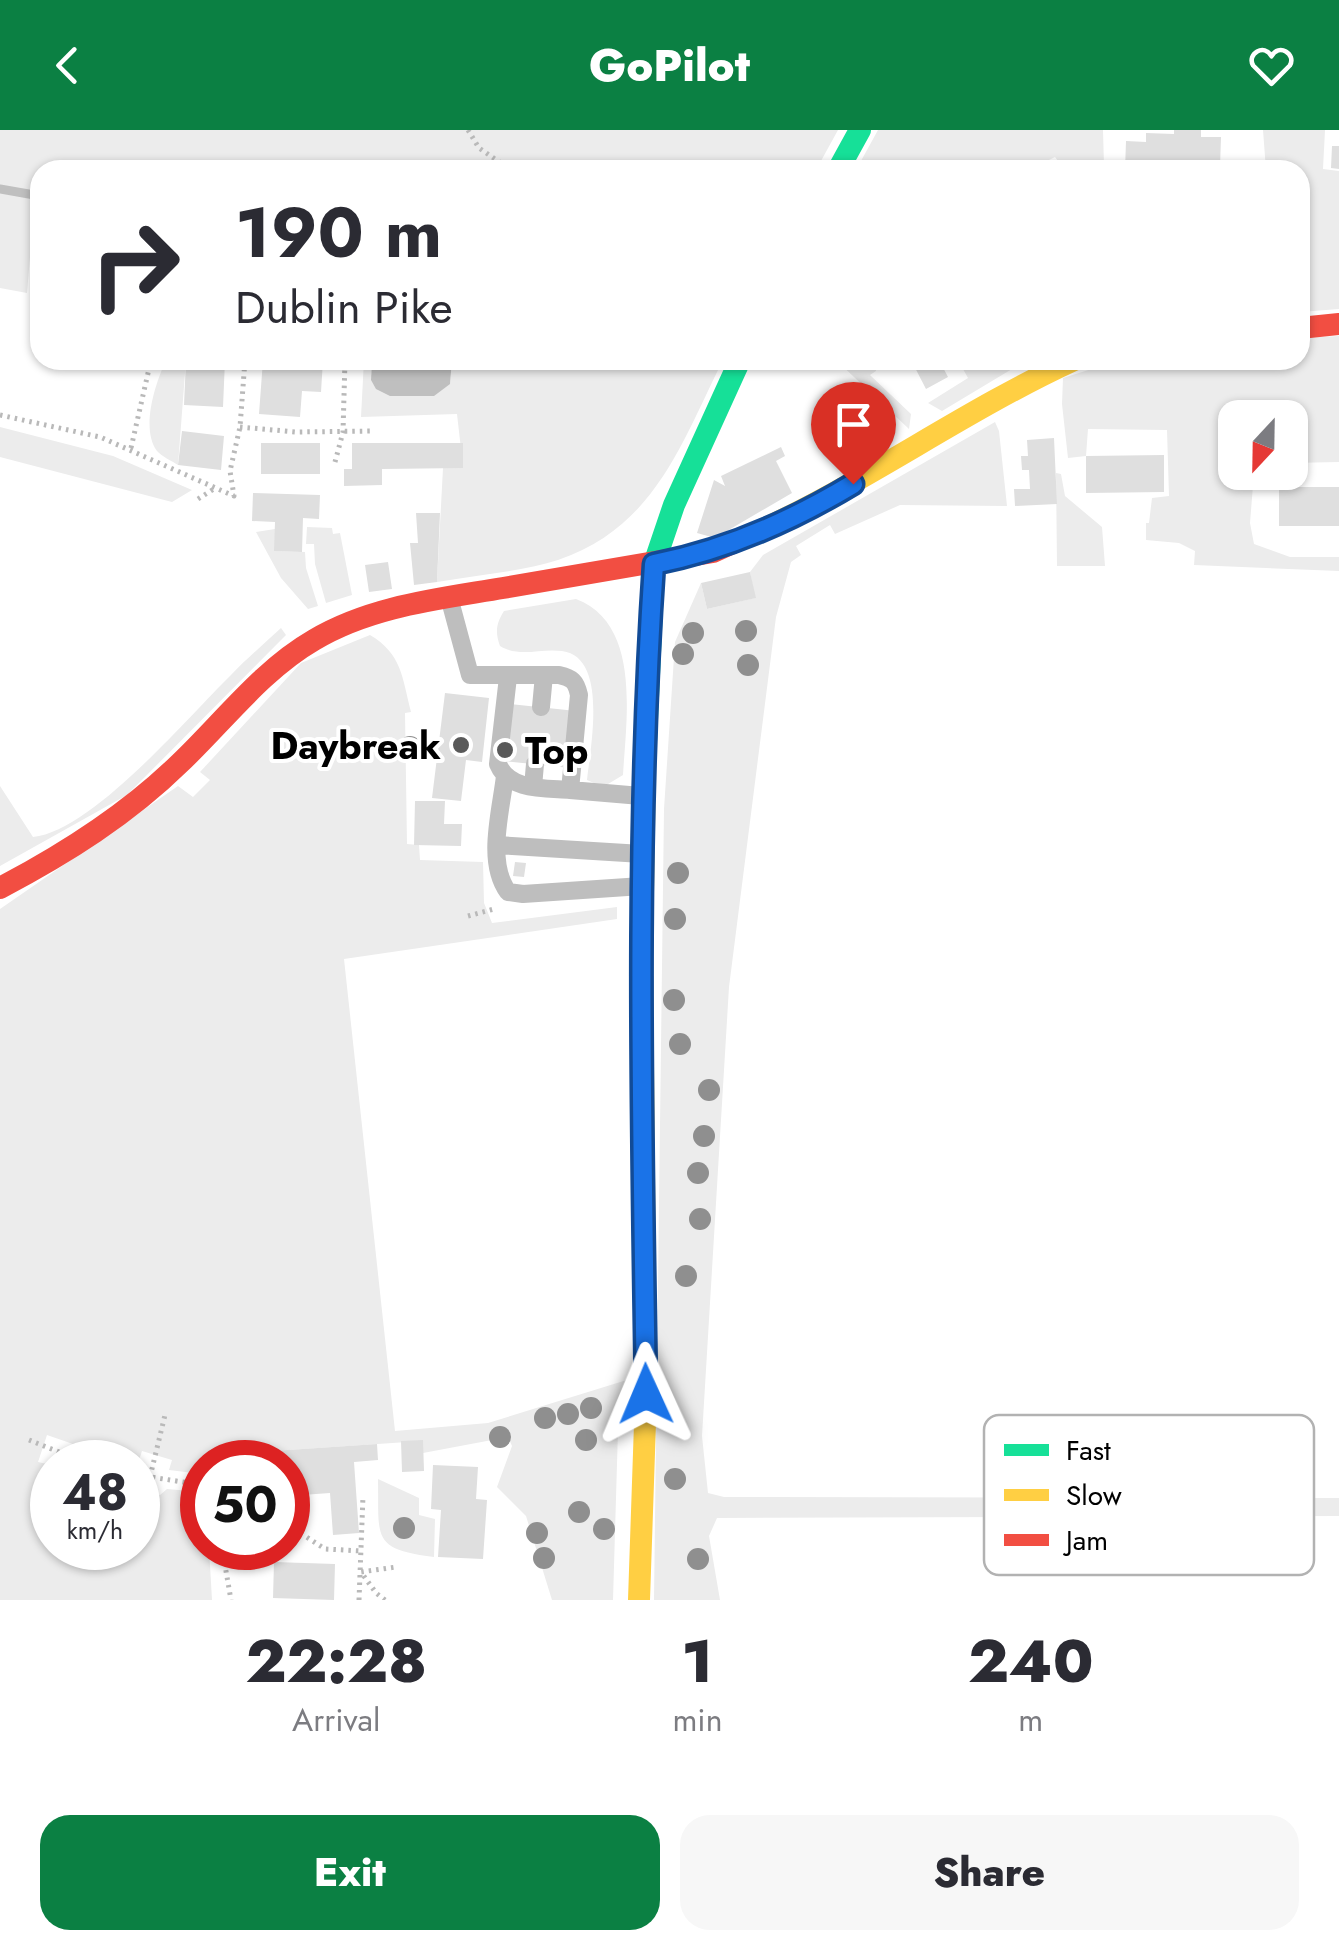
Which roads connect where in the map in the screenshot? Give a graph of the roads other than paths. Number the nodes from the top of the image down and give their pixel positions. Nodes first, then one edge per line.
1 (860, 130) edge
2 (844, 160) edge
3 (1339, 324) edge
4 (1310, 327) edge
5 (735, 370) edge
6 (1052, 370) edge
7 (654, 564) junction
8 (449, 597) junction
9 (544, 675) junction
10 (508, 676) junction
11 (541, 707) dead end
12 (535, 764) dead end
13 (505, 776) junction
14 (533, 787) junction
15 (570, 790) junction
16 (644, 796) junction
17 (497, 845) junction
18 (643, 854) junction
19 (642, 886) junction
20 (0, 888) edge
21 (640, 1600) edge

1 - 2 main road
3 - 4 main road
5 - 7 main road
6 - 7 main road
7 - 8 main road
7 - 16 main road
8 - 10 lane
8 - 20 main road
9 - 10 lane
9 - 11 lane
9 - 15 lane
10 - 13 lane
12 - 14 lane
13 - 14 lane
13 - 17 lane
14 - 15 lane
15 - 16 lane
16 - 18 main road
17 - 18 lane
17 - 19 lane
18 - 19 main road
19 - 21 main road

